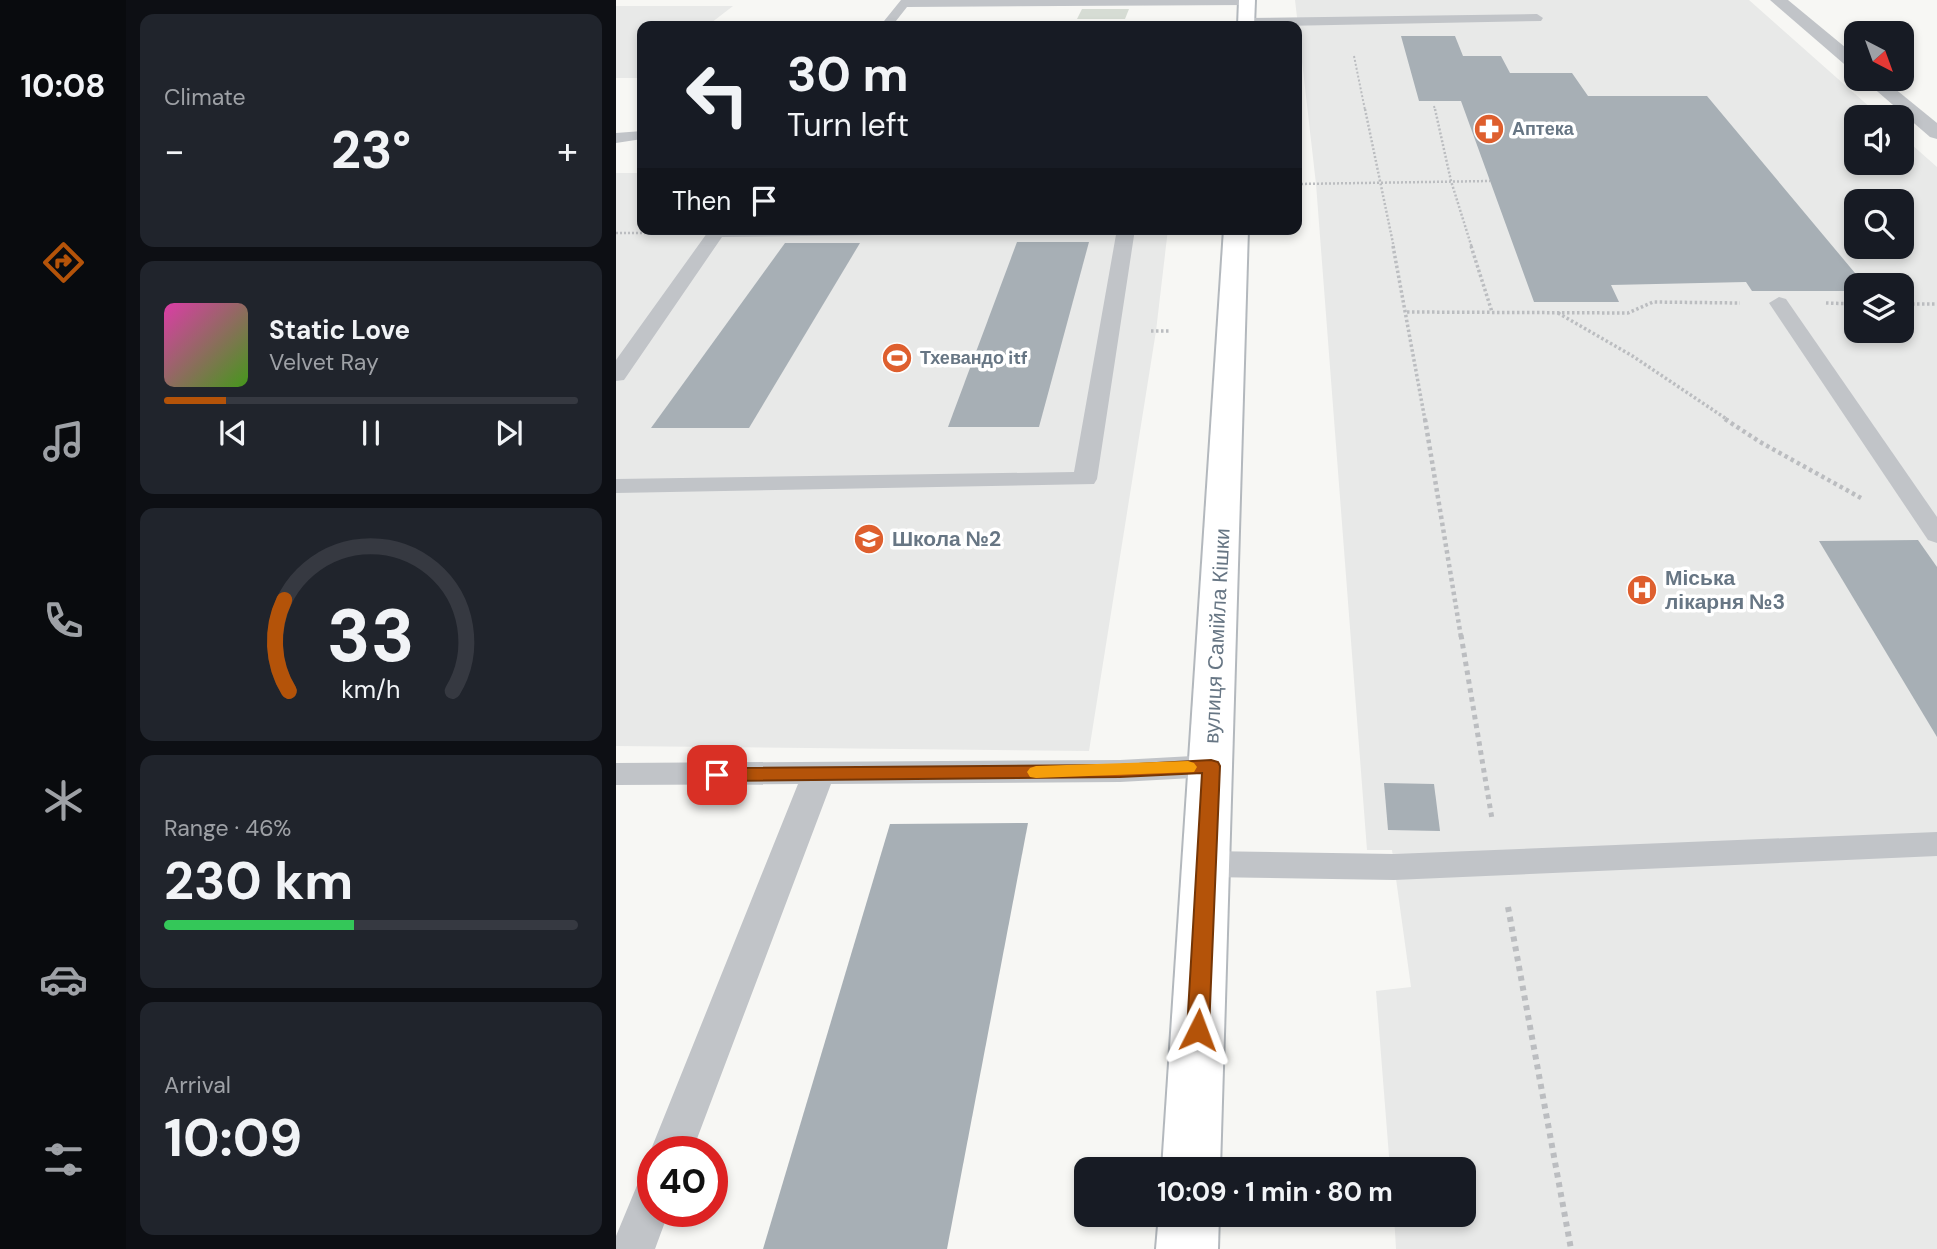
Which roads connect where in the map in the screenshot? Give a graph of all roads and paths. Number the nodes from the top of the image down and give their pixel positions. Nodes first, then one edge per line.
1 (1778, 0) edge
2 (1247, 1) edge
3 (906, 2) edge
4 (1537, 18) dead end
5 (890, 21) edge
6 (1246, 21) edge
7 (1302, 23) edge
8 (1348, 23) junction
9 (1844, 55) edge
10 (1886, 91) edge
11 (1434, 106) dead end
12 (1937, 133) edge
13 (637, 135) edge
14 (616, 138) edge
15 (1451, 181) junction
16 (1490, 181) dead end
17 (1378, 183) junction
18 (1302, 184) edge
19 (715, 235) edge
20 (1125, 235) edge
21 (1236, 235) edge
22 (1779, 303) junction
23 (1844, 304) edge
24 (1914, 304) edge
25 (1937, 304) edge
26 (1407, 312) junction
27 (1492, 312) junction
28 (1557, 313) junction
29 (616, 374) edge
30 (616, 486) edge
31 (1937, 535) edge
32 (1211, 766) junction
33 (616, 774) edge
34 (818, 775) junction
35 (1937, 844) edge
36 (1207, 864) junction
37 (1500, 864) junction
38 (677, 1136) edge
39 (1192, 1157) edge
40 (641, 1227) edge
41 (1188, 1227) edge
42 (633, 1249) edge
43 (1187, 1249) edge
44 (1572, 1249) edge

1 - 9 street
2 - 3 lane
2 - 6 street
3 - 5 lane
4 - 8 lane
7 - 8 lane
8 - 17 path
10 - 12 street
11 - 15 path
13 - 14 lane
15 - 16 path
15 - 17 path
15 - 27 path
17 - 18 path
17 - 26 path
19 - 29 lane
20 - 30 lane
21 - 32 street, вулиця Самійла Кішки
22 - 23 path
22 - 28 path
22 - 31 lane
24 - 25 path
26 - 27 path
26 - 37 path
27 - 28 path
28 - 31 path
32 - 34 lane
32 - 36 street, вулиця Самійла Кішки
33 - 34 lane
34 - 38 lane
35 - 37 lane
36 - 37 lane
36 - 39 street, вулиця Самійла Кішки
37 - 44 path
40 - 42 lane
41 - 43 street

